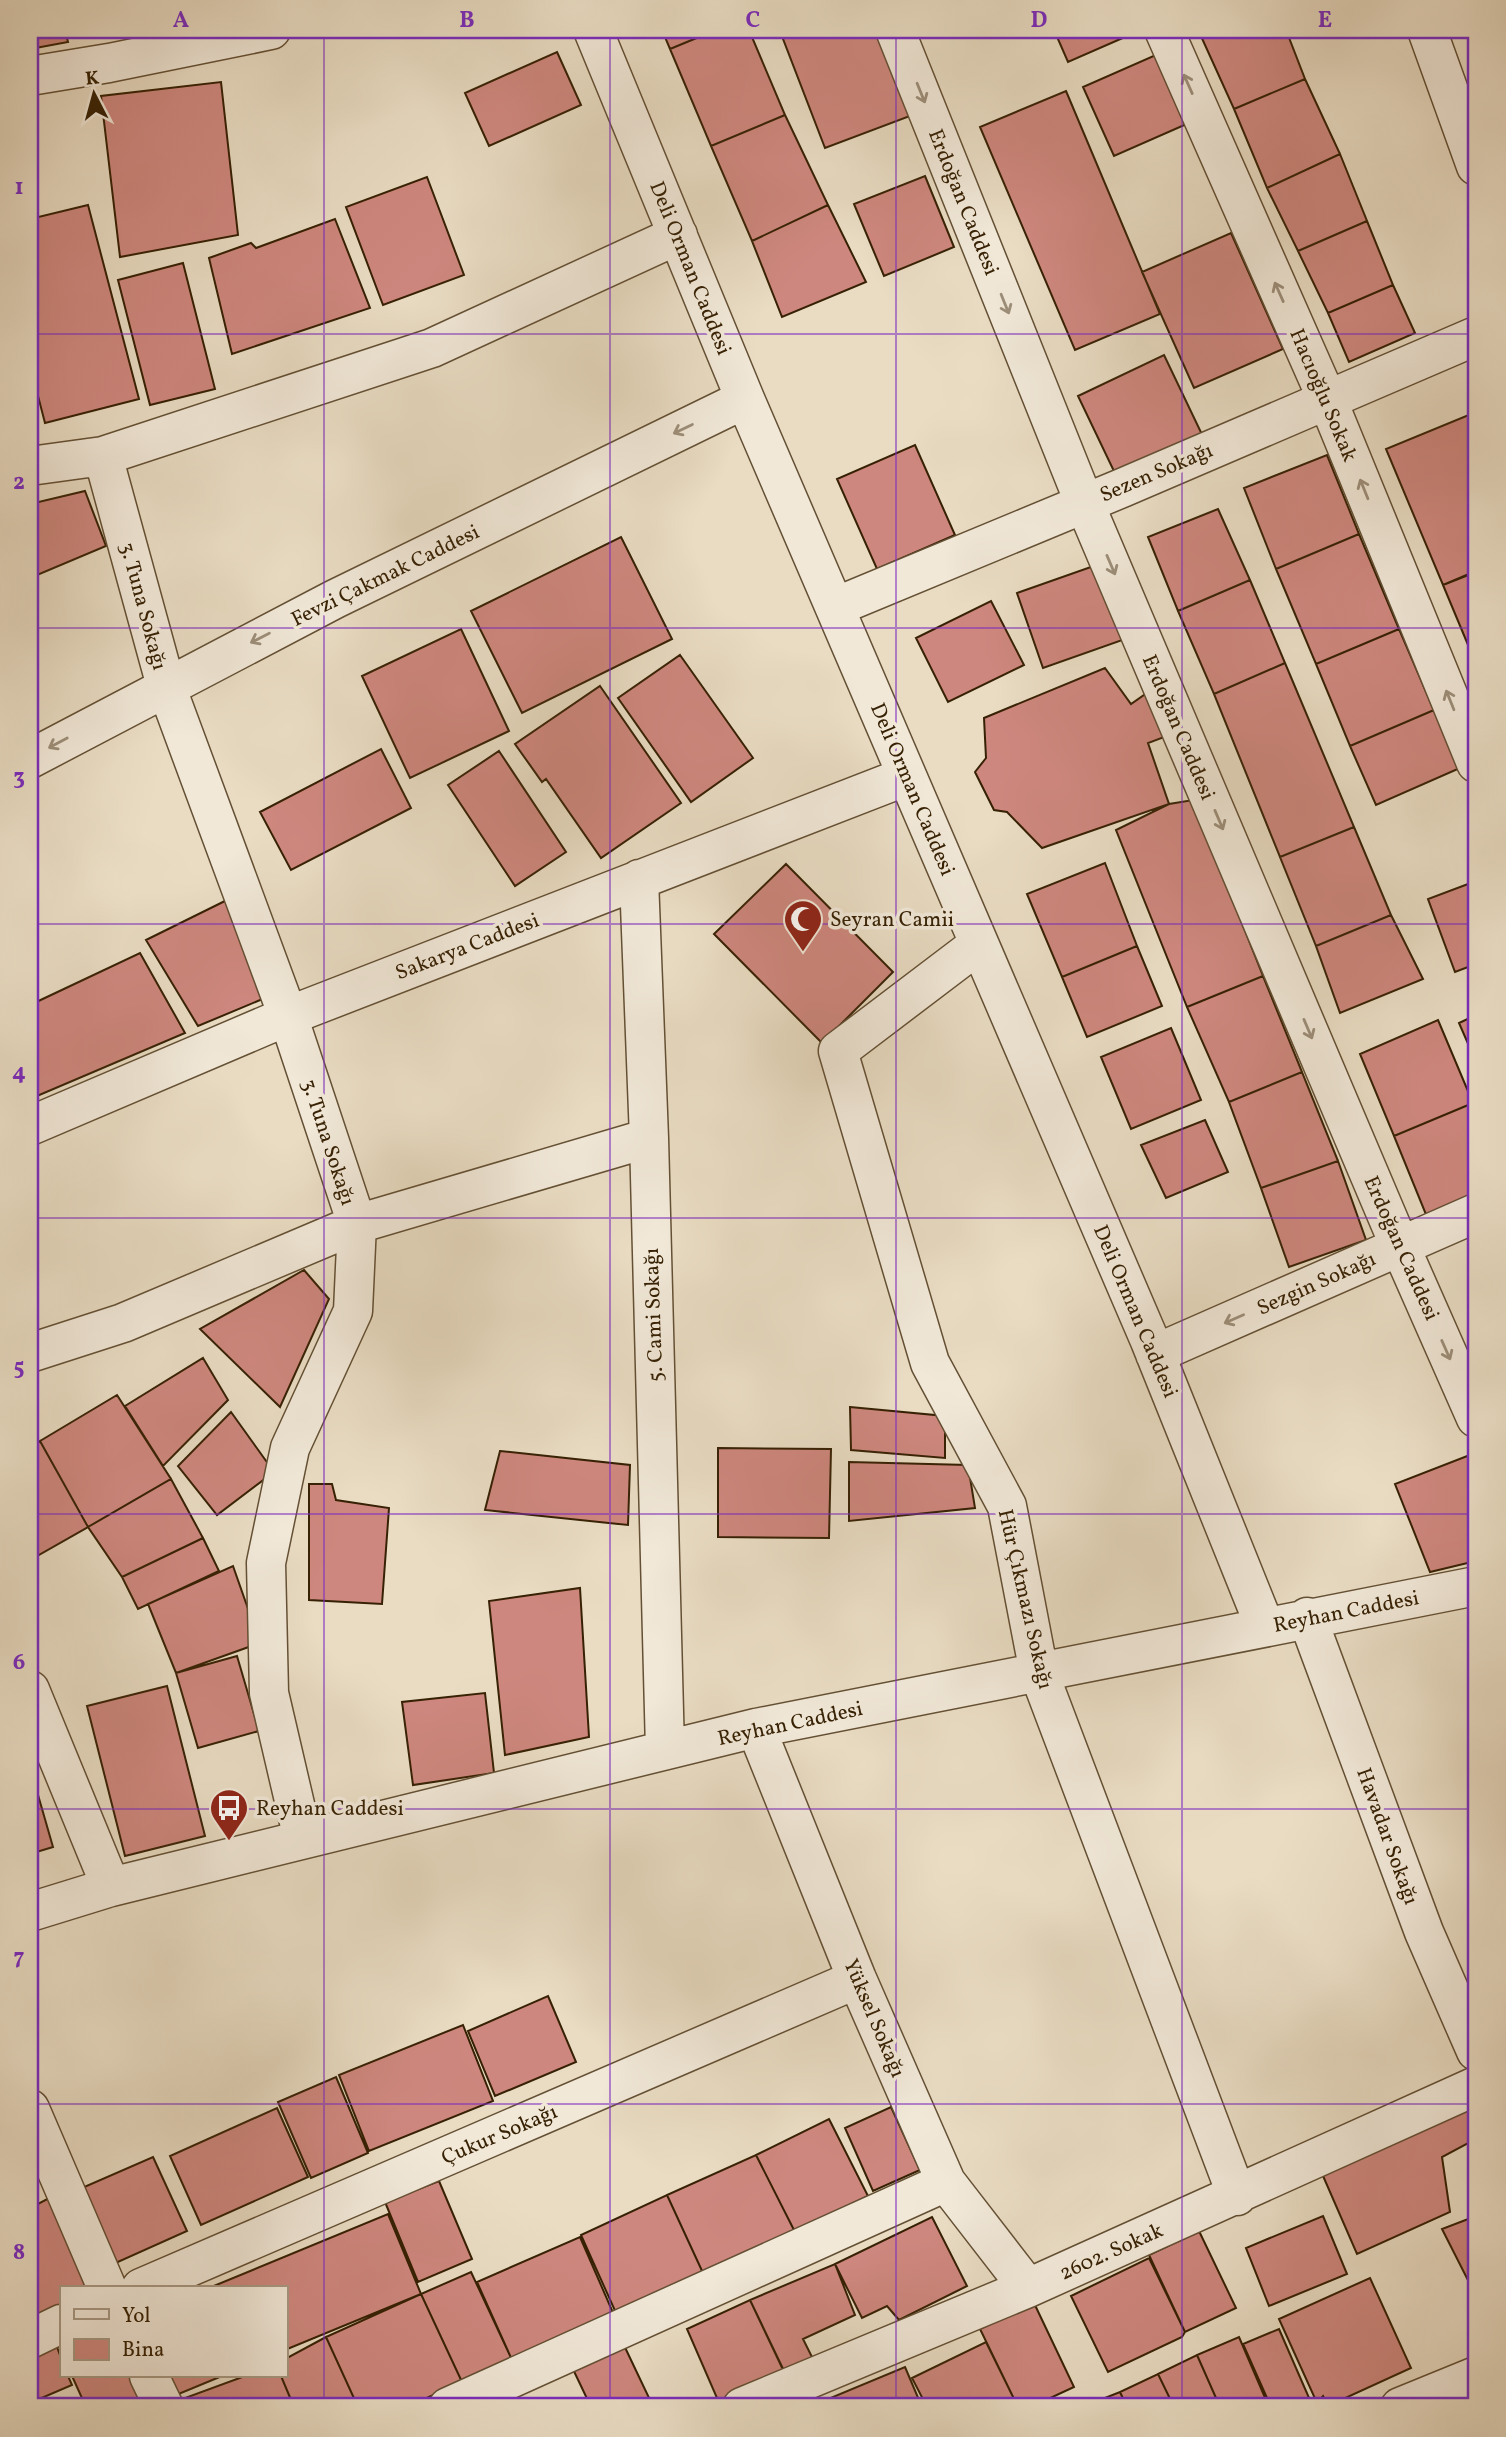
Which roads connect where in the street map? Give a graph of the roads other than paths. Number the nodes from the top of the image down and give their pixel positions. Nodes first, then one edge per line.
1 (271, 30) edge
2 (593, 30) edge
3 (895, 30) edge
4 (1164, 30) edge
5 (1427, 30) edge
6 (183, 38) edge
7 (30, 76) edge
8 (1475, 161) edge
9 (678, 235) junction
10 (1476, 336) edge
11 (745, 399) junction
12 (1327, 399) junction
13 (103, 456) junction
14 (30, 466) edge
15 (1084, 502) junction
16 (835, 607) junction
17 (166, 686) junction
18 (30, 758) edge
19 (1476, 763) edge
20 (907, 775) junction
21 (639, 879) junction
22 (979, 944) junction
23 (288, 1016) junction
24 (30, 1126) edge
25 (649, 1138) junction
26 (1476, 1213) edge
27 (357, 1224) junction
28 (1400, 1245) junction
29 (30, 1353) edge
30 (1155, 1354) junction
31 (1476, 1418) edge
32 (1476, 1586) edge
33 (1307, 1618) junction
34 (1265, 1627) junction
35 (1039, 1673) junction
36 (30, 1690) edge
37 (756, 1728) junction
38 (665, 1750) junction
39 (303, 1839) junction
40 (111, 1886) junction
41 (30, 1912) edge
42 (858, 1979) junction
43 (1476, 2051) edge
44 (1476, 2086) edge
45 (30, 2109) edge
46 (946, 2182) junction
47 (1237, 2196) junction
48 (106, 2286) edge
49 (146, 2286) edge
50 (1028, 2288) junction
51 (60, 2324) edge
52 (30, 2339) edge
53 (1476, 2376) edge
54 (150, 2378) edge
55 (164, 2407) edge
56 (448, 2407) edge
57 (742, 2407) edge
58 (1400, 2407) edge

1 - 6 street
2 - 9 street, Deli Orman Caddesi
3 -> 15 street, Erdoğan Caddesi
12 -> 4 street, Hacıoğlu Sokak
5 - 8 street
6 - 7 street
9 - 11 street, Deli Orman Caddesi
9 - 13 street
10 - 12 street, Sezen Sokağı
11 - 16 street, Deli Orman Caddesi
11 -> 17 street, Fevzi Çakmak Caddesi
12 - 15 street, Sezen Sokağı
19 -> 12 street, Hacıoğlu Sokak
13 - 14 street
13 - 17 street, 3. Tuna Sokağı
15 - 16 street, Sezen Sokağı
15 -> 28 street, Erdoğan Caddesi
16 - 20 street, Deli Orman Caddesi
17 -> 18 street, Fevzi Çakmak Caddesi
17 - 23 street, 3. Tuna Sokağı
20 - 21 street, Sakarya Caddesi
20 - 22 street, Deli Orman Caddesi
21 - 23 street, Sakarya Caddesi
21 - 25 street, 5. Cami Sokağı
22 - 30 street, Deli Orman Caddesi
22 - 35 street, Hür Çıkmazı Sokağı
23 - 24 street, Sakarya Caddesi
23 - 27 street, 3. Tuna Sokağı
25 - 27 street
25 - 38 street, 5. Cami Sokağı
26 - 28 street, Sezgin Sokağı
27 - 29 street
27 - 39 street, 3. Tuna Sokağı
28 -> 30 street, Sezgin Sokağı
28 -> 31 street, Erdoğan Caddesi
30 - 34 street, Deli Orman Caddesi
32 - 33 street, Reyhan Caddesi
33 - 34 street, Reyhan Caddesi
33 - 43 street, Havadar Sokağı
34 - 35 street, Reyhan Caddesi
35 - 37 street, Reyhan Caddesi
35 - 47 street, Hür Çıkmazı Sokağı
36 - 40 street
37 - 38 street, Reyhan Caddesi
37 - 42 street, Yüksel Sokağı
38 - 39 street, Reyhan Caddesi
39 - 40 street, Reyhan Caddesi
40 - 41 street, Reyhan Caddesi
42 - 46 street, Yüksel Sokağı
42 - 49 street, Çukur Sokağı
44 - 47 street, 2602. Sokak
45 - 48 street
46 - 50 street, Yüksel Sokağı
46 - 56 street
47 - 50 street, 2602. Sokak
50 - 57 street, 2602. Sokak
51 - 52 street
53 - 58 street
54 - 55 street

